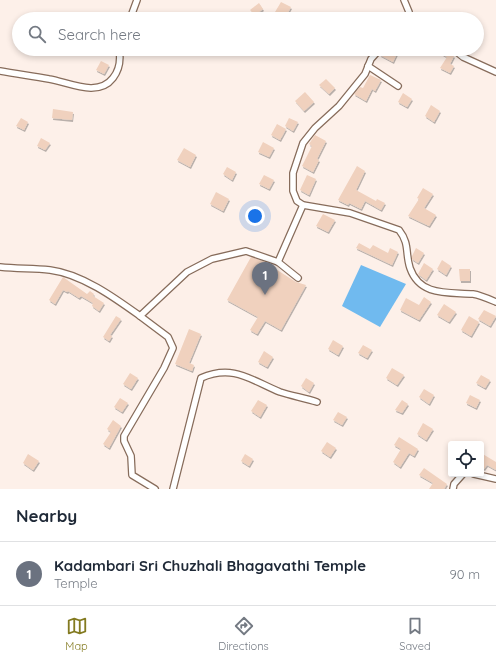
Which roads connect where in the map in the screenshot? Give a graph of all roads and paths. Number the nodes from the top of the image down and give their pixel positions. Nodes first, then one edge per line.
1 (137, 0) edge
2 (404, 0) edge
3 (133, 12) edge
4 (409, 12) edge
5 (120, 56) edge
6 (374, 56) edge
7 (463, 56) edge
8 (368, 66) junction
9 (0, 71) edge
10 (496, 72) edge
11 (398, 86) dead end
12 (304, 205) junction
13 (278, 262) junction
14 (0, 267) edge
15 (298, 278) dead end
16 (496, 302) edge
17 (140, 316) junction
18 (317, 402) dead end
19 (484, 476) edge
20 (460, 477) edge
21 (496, 479) edge
22 (155, 489) edge
23 (173, 489) edge
24 (453, 489) edge

1 - 3 street
2 - 4 street
5 - 9 street
6 - 8 street
7 - 10 street
8 - 11 street
8 - 12 street
12 - 13 street
12 - 16 street
13 - 15 street
13 - 17 street
14 - 17 street
17 - 22 street
18 - 23 street
19 - 21 street
20 - 24 street

